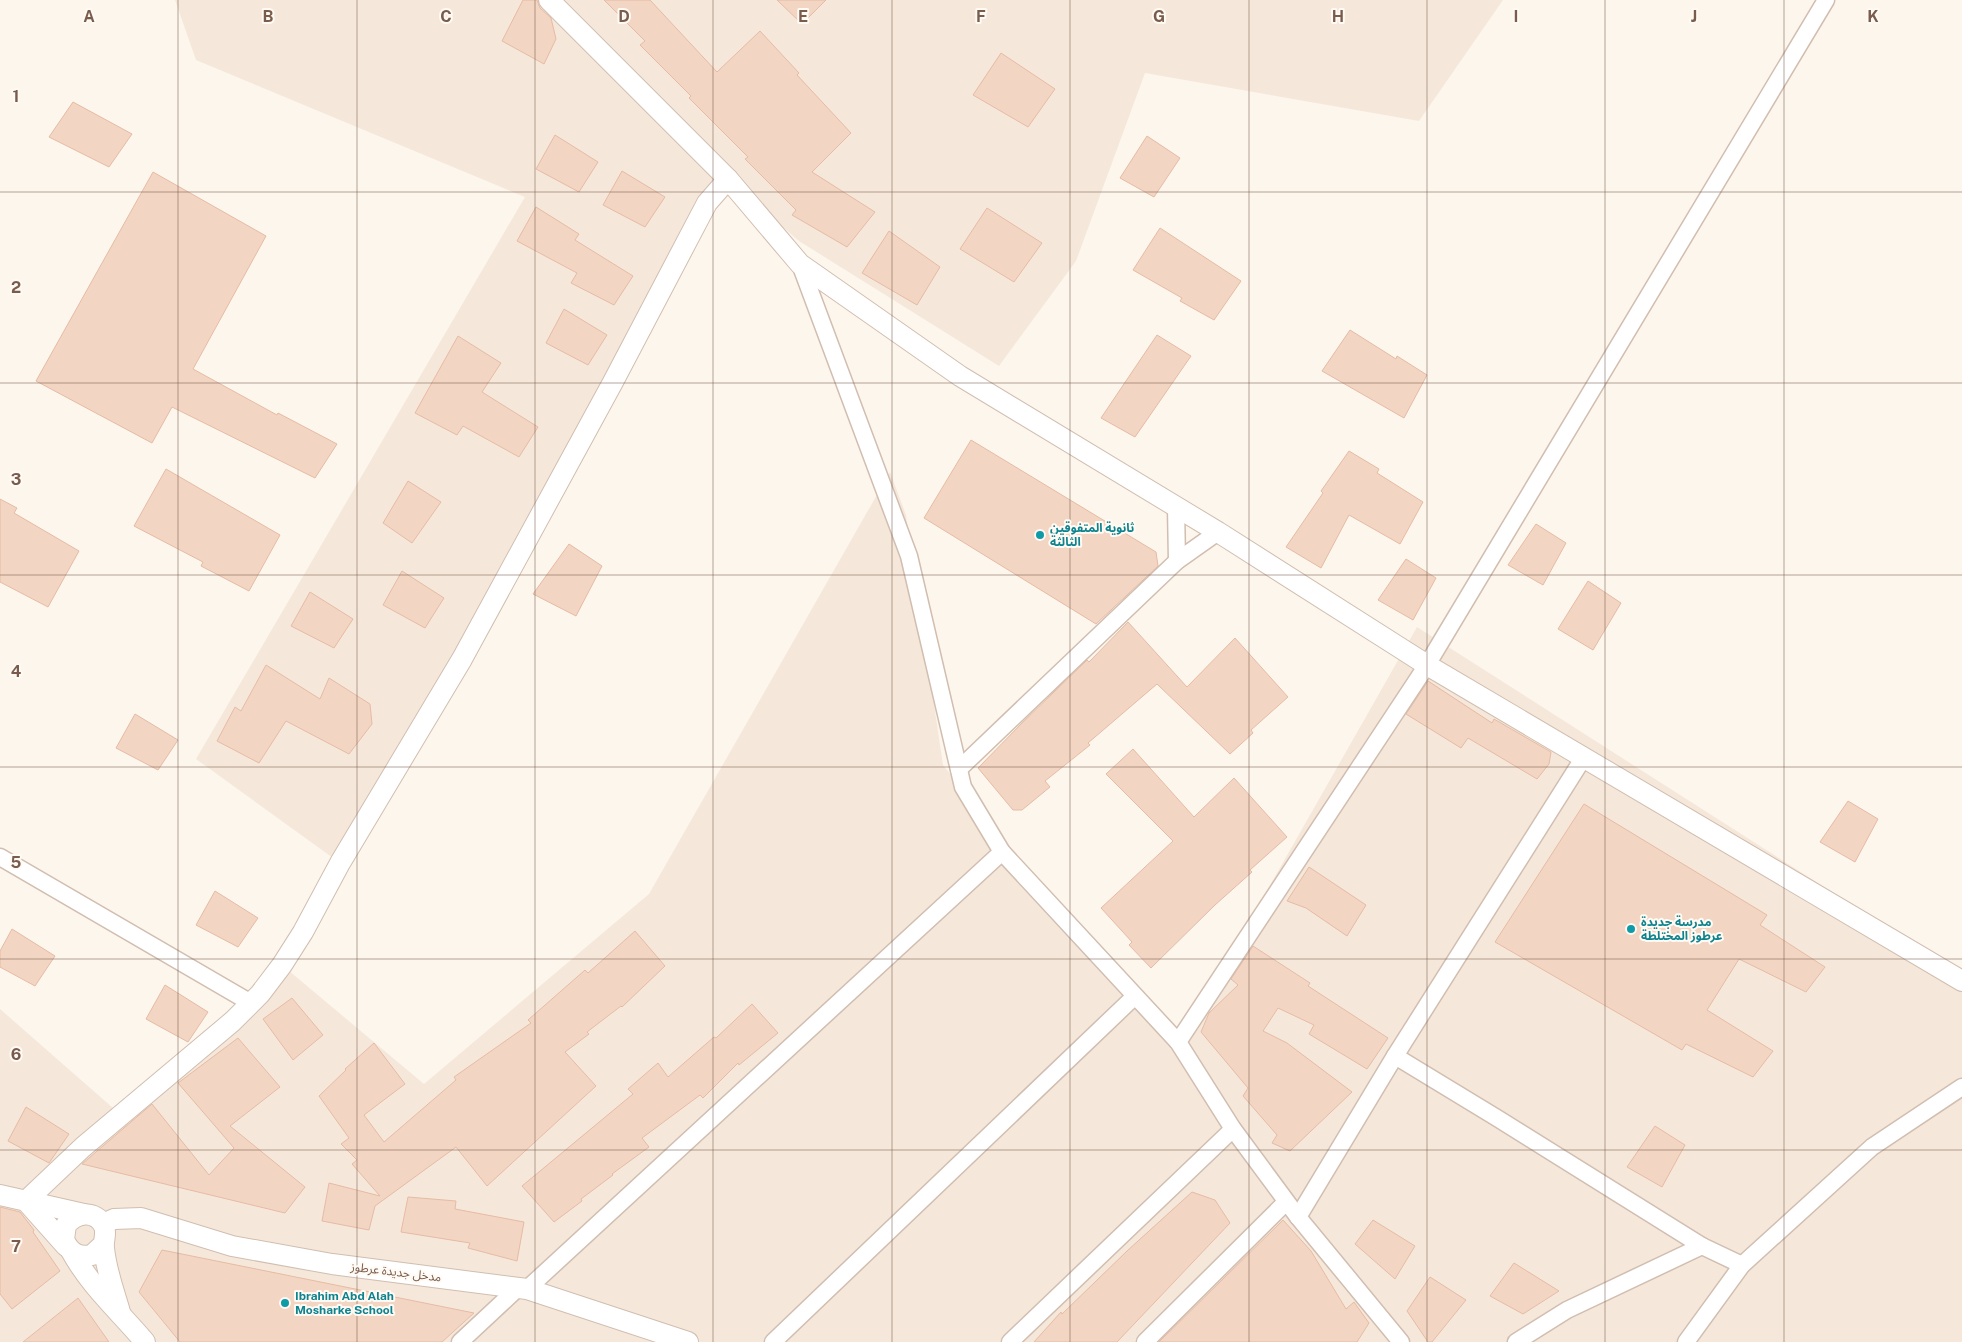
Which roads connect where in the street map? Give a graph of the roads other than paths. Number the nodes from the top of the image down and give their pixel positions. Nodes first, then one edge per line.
1 (549, 0) edge
2 (1826, 0) edge
3 (728, 179) junction
4 (800, 264) junction
5 (1176, 507) junction
6 (1218, 532) junction
7 (1177, 561) junction
8 (1427, 665) junction
9 (1584, 757) junction
10 (959, 769) junction
11 (1002, 852) junction
12 (0, 856) edge
13 (1962, 981) edge
14 (1135, 996) junction
15 (251, 1003) junction
16 (1178, 1042) junction
17 (1395, 1056) junction
18 (1962, 1087) edge
19 (1233, 1129) junction
20 (0, 1195) edge
21 (26, 1201) junction
22 (1286, 1202) junction
23 (84, 1214) junction
24 (1298, 1217) junction
25 (103, 1224) junction
26 (103, 1245) junction
27 (1702, 1246) junction
28 (69, 1249) junction
29 (1742, 1265) junction
30 (523, 1288) junction
31 (120, 1312) junction
32 (145, 1342) edge
33 (460, 1342) edge
34 (688, 1342) edge
35 (773, 1342) edge
36 (1010, 1342) edge
37 (1145, 1342) edge
38 (1401, 1342) edge
39 (1516, 1342) edge
40 (1686, 1342) edge

1 - 3 street
2 - 8 street
3 - 4 street
3 - 15 street
4 - 5 street
4 - 10 street
5 - 6 street
5 - 7 street
6 - 7 street
6 - 8 street
7 - 10 street
8 - 9 street
8 - 16 street
9 - 13 street
9 - 17 street
10 - 11 street
11 - 14 street
11 - 30 street
12 - 15 street
14 - 16 street
14 - 35 street
15 - 21 street
16 - 19 street
17 - 24 street
17 - 27 street
18 - 29 street
19 - 22 street
19 - 36 street
20 - 21 street
21 - 23 street
21 - 28 street
22 - 24 street
22 - 37 street
23 - 25 street
23 - 28 street
24 - 38 street
25 - 26 street
25 - 30 street, مدخل جديدة عرطوز
26 - 28 street
26 - 31 street
27 - 29 street
27 - 39 street
28 - 31 street
29 - 40 street
30 - 33 street
30 - 34 street, مدخل جديدة عرطوز
31 - 32 street

